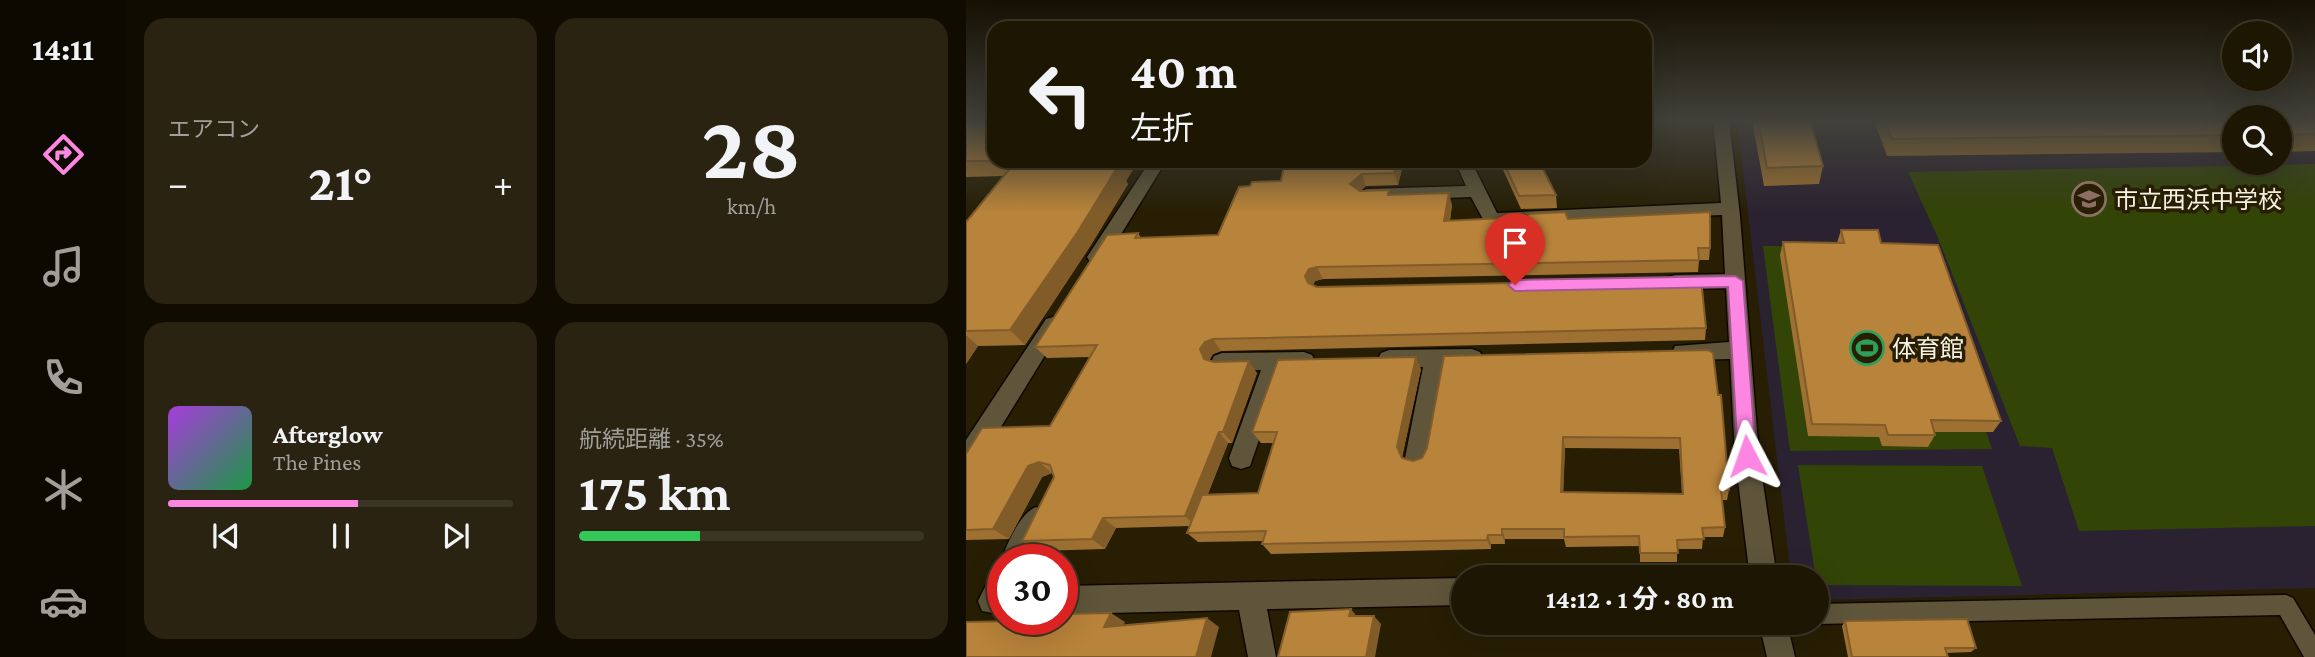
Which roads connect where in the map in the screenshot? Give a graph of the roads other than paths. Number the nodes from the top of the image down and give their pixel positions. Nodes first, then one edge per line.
1 (1726, 151) edge
2 (1153, 168) edge
3 (1466, 168) edge
4 (1477, 191) junction
5 (1366, 195) edge
6 (1737, 214) junction
7 (1084, 276) edge
8 (1735, 281) junction
9 (1653, 282) edge
10 (1062, 311) edge
11 (1739, 350) junction
12 (1656, 353) edge
13 (1491, 357) edge
14 (1436, 359) junction
15 (1329, 360) edge
16 (1369, 360) edge
17 (1275, 361) junction
18 (1222, 362) edge
19 (1418, 457) edge
20 (1241, 458) dead end
21 (966, 461) edge
22 (1047, 498) edge
23 (1023, 544) edge
24 (1762, 565) edge
25 (1451, 591) edge
26 (1251, 597) junction
27 (1078, 600) edge
28 (1829, 614) edge
29 (1776, 635) edge
30 (2315, 656) edge
31 (1262, 657) edge
32 (1781, 657) edge

1 - 6 street
2 - 7 street
3 - 4 street
4 - 5 street
4 - 6 street
6 - 8 street
8 - 9 street
8 - 11 street
10 - 21 street
11 - 12 street
11 - 24 street
13 - 14 street
14 - 16 street
14 - 19 street
15 - 17 street
17 - 18 street
17 - 20 street
22 - 23 street
25 - 26 street
26 - 27 street
26 - 31 street
28 - 30 lane
29 - 32 street

